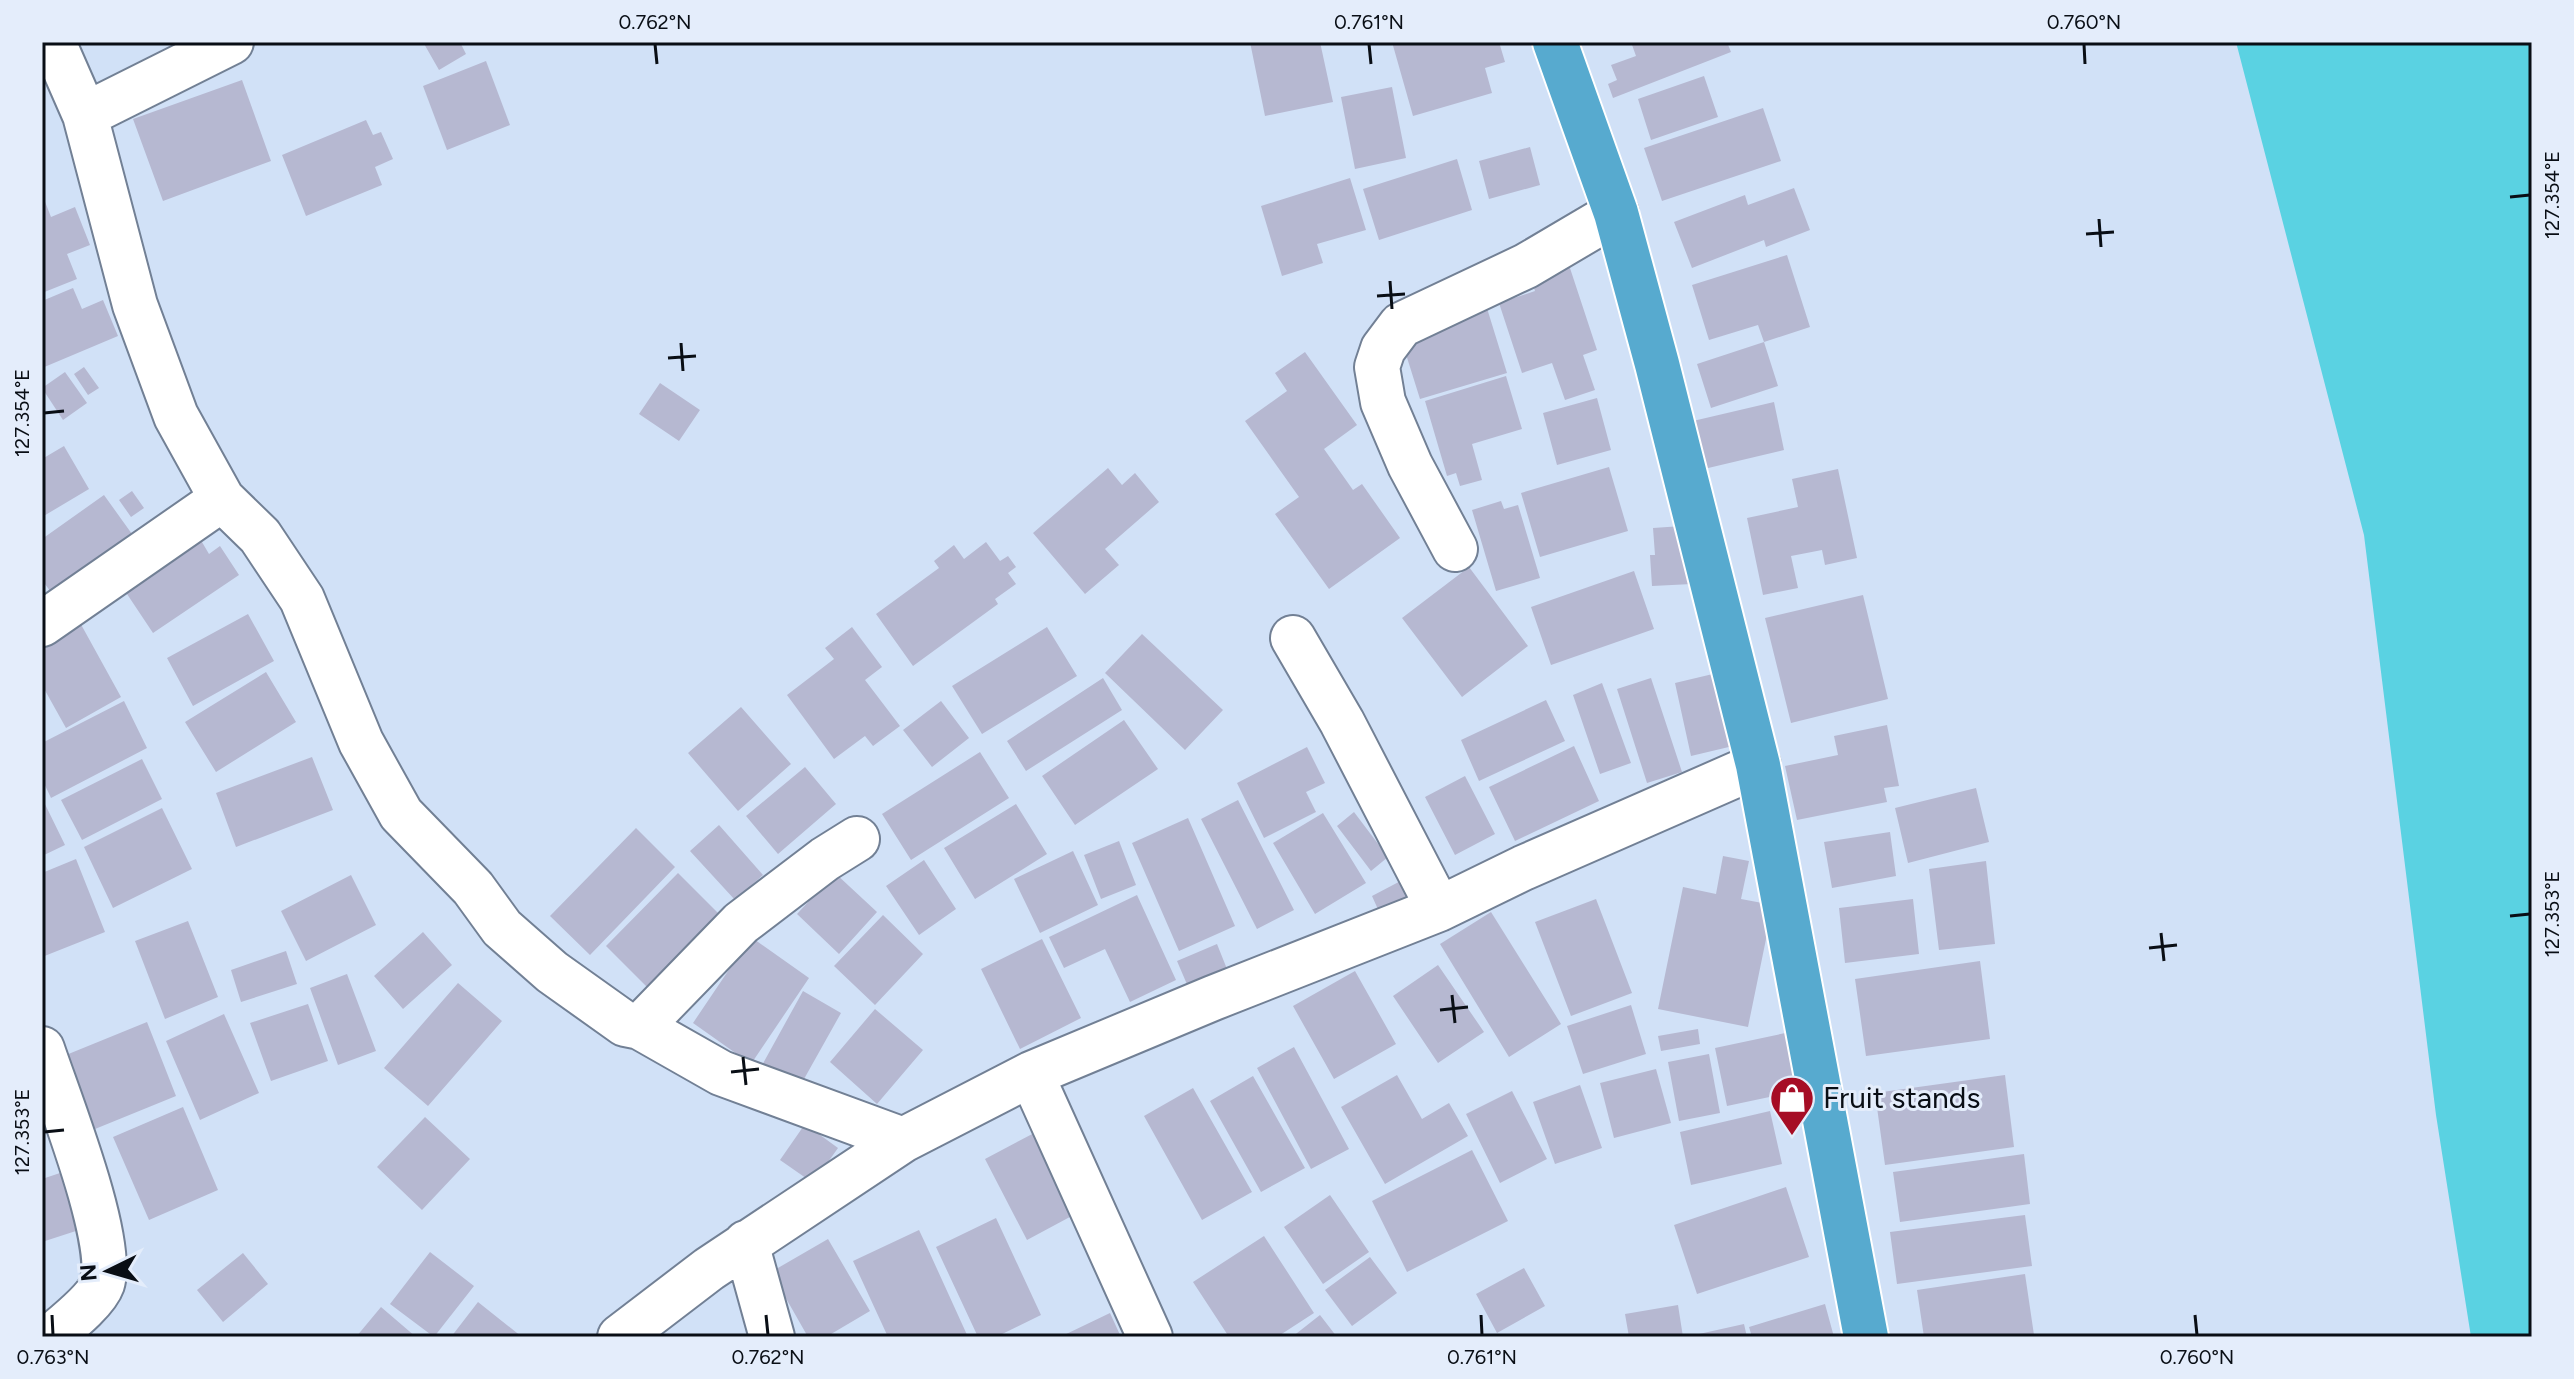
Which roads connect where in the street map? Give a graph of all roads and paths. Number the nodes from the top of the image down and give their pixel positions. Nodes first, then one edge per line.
1 (53, 42) edge
2 (231, 42) edge
3 (1555, 42) edge
4 (85, 115) junction
5 (1616, 213) junction
6 (222, 499) junction
7 (1455, 549) dead end
8 (42, 624) edge
9 (1293, 638) dead end
10 (1758, 765) junction
11 (857, 839) dead end
12 (1439, 909) junction
13 (640, 1027) junction
14 (42, 1049) edge
15 (1031, 1074) junction
16 (903, 1140) junction
17 (746, 1243) junction
18 (51, 1337) edge
19 (620, 1337) edge
20 (772, 1337) edge
21 (1150, 1337) edge
22 (1866, 1337) edge

1 - 4 street
2 - 4 street
3 - 5 highway
4 - 6 street
5 - 7 street
5 - 10 highway
6 - 8 street
6 - 13 street
9 - 12 street
10 - 12 street
10 - 22 highway
11 - 13 street
12 - 15 street
13 - 16 street
14 - 18 street
15 - 16 street
15 - 21 street
16 - 17 street
17 - 19 street
17 - 20 street

